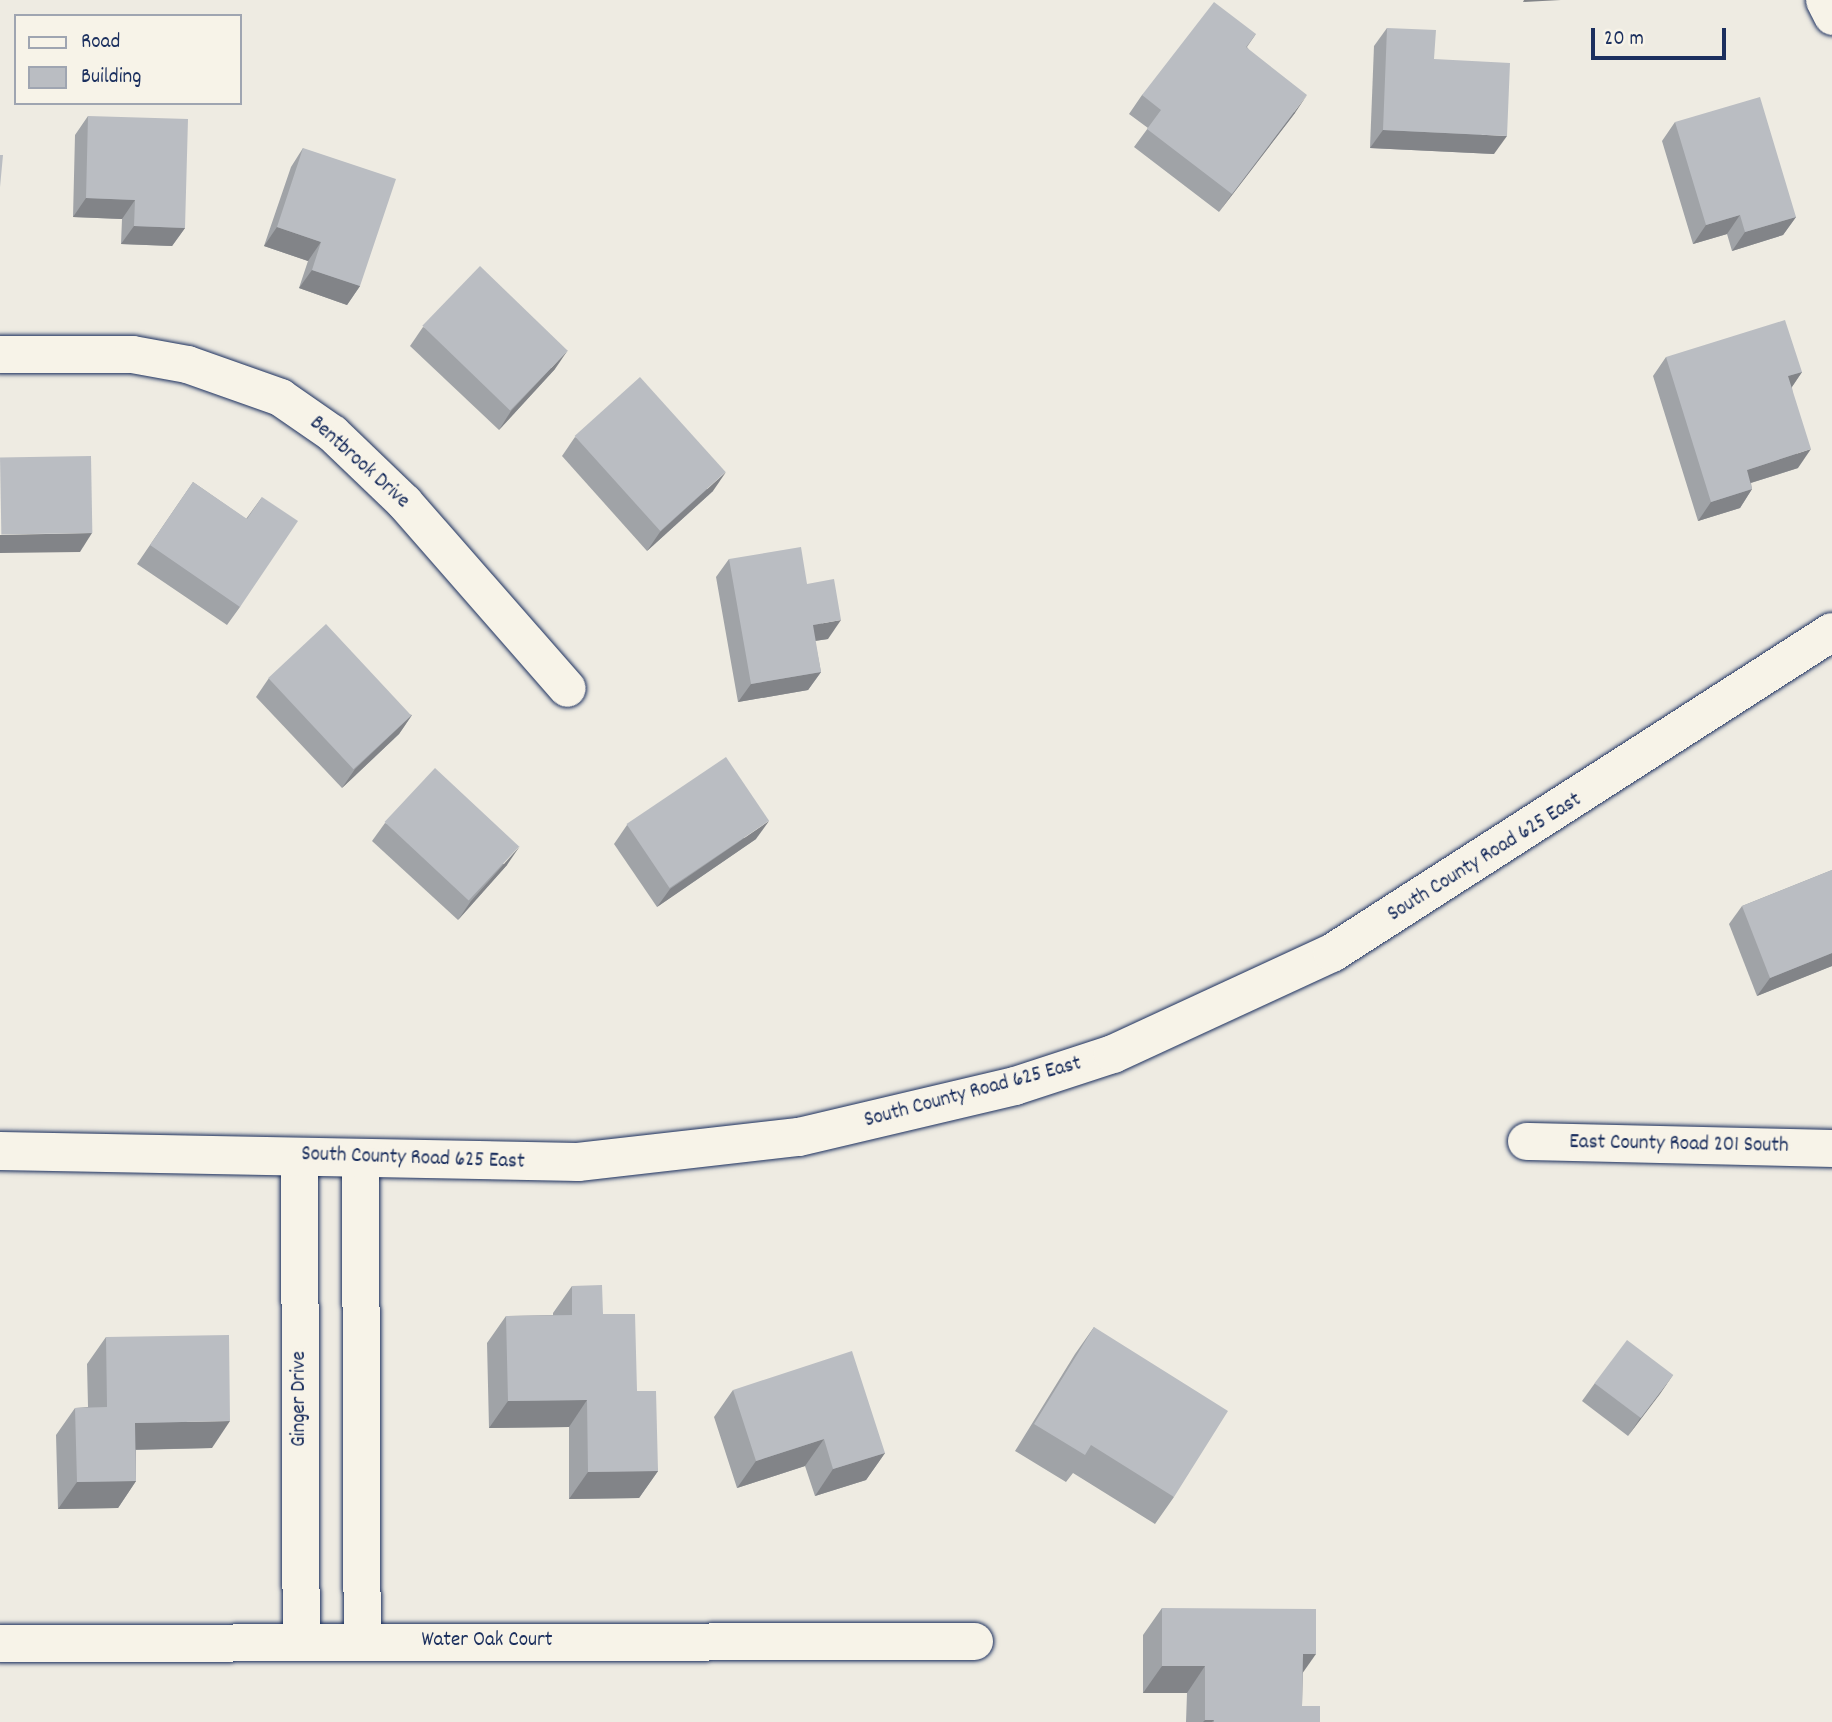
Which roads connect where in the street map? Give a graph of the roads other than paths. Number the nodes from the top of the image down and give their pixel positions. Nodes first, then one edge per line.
1 (1824, 0) edge
2 (1832, 16) edge
3 (0, 354) edge
4 (1832, 632) edge
5 (567, 688) dead end
6 (1526, 1141) dead end
7 (1832, 1148) edge
8 (0, 1151) edge
9 (299, 1157) junction
10 (360, 1160) junction
11 (301, 1641) junction
12 (362, 1641) junction
13 (974, 1641) dead end
14 (0, 1643) edge

1 - 2 street
3 - 5 street, Bentbrook Drive
4 - 10 street, South County Road 625 East
6 - 7 street, East County Road 201 South
8 - 9 street, South County Road 625 East
9 - 10 street, South County Road 625 East
9 - 11 street, Ginger Drive
10 - 12 street
11 - 12 street, Water Oak Court
11 - 14 street, Water Oak Court
12 - 13 street, Water Oak Court

